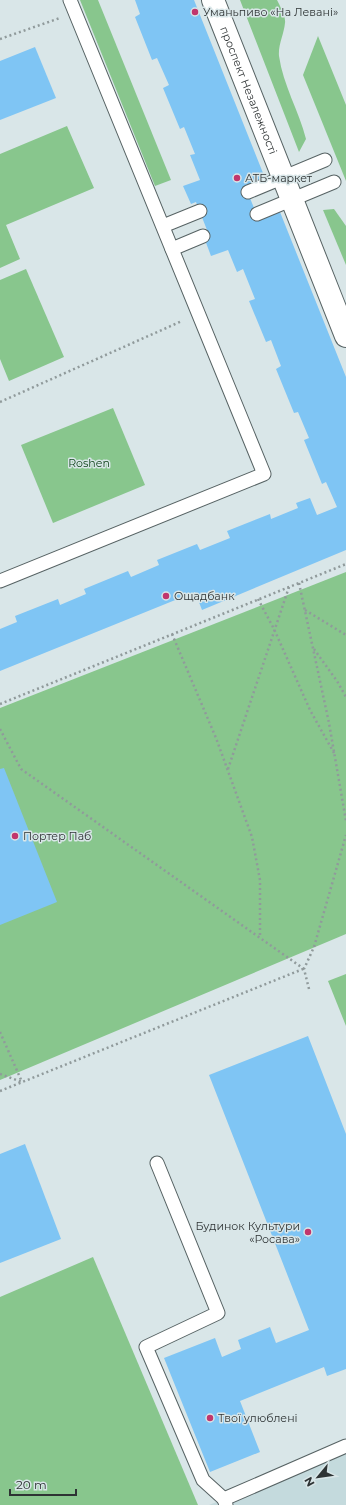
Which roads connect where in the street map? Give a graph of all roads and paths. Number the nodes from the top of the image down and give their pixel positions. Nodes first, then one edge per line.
1 (70, 0) edge
2 (213, 0) edge
3 (75, 13) junction
4 (0, 39) edge
5 (325, 160) dead end
6 (283, 178) junction
7 (334, 182) dead end
8 (248, 192) dead end
9 (292, 200) junction
10 (200, 211) dead end
11 (257, 214) dead end
12 (163, 226) junction
13 (203, 236) dead end
14 (172, 249) junction
15 (197, 314) junction
16 (346, 336) edge
17 (0, 402) edge
18 (346, 564) edge
19 (0, 581) edge
20 (299, 583) junction
21 (289, 587) junction
22 (258, 599) junction
23 (304, 610) junction
24 (274, 629) junction
25 (172, 634) junction
26 (346, 635) edge
27 (313, 648) junction
28 (346, 697) edge
29 (0, 704) edge
30 (0, 729) edge
31 (335, 755) junction
32 (228, 769) junction
33 (346, 821) edge
34 (346, 835) edge
35 (260, 938) junction
36 (304, 969) junction
37 (309, 990) dead end
38 (0, 1032) edge
39 (0, 1074) edge
40 (22, 1082) junction
41 (0, 1091) edge
42 (157, 1163) dead end
43 (346, 1446) edge
44 (225, 1502) edge

1 - 3 lane
2 - 6 street, проспект Незалежності
3 - 4 path
3 - 12 lane
5 - 6 lane
6 - 8 lane
6 - 9 street, проспект Незалежності
7 - 9 lane
9 - 11 lane
9 - 16 street, проспект Незалежності
10 - 12 lane
12 - 14 lane
13 - 14 lane
14 - 15 lane
15 - 17 path
15 - 19 lane
18 - 20 path
20 - 21 path
20 - 23 path
21 - 22 path
21 - 24 path
22 - 24 path
22 - 25 path
23 - 26 path
23 - 27 path
24 - 31 path
24 - 32 path
25 - 29 path
25 - 32 path
27 - 28 path
27 - 31 path
30 - 35 path
31 - 33 path
32 - 35 path
34 - 36 path
35 - 36 path
36 - 37 path
36 - 40 path
38 - 40 path
39 - 40 path
40 - 41 path
42 - 44 lane
43 - 44 lane

